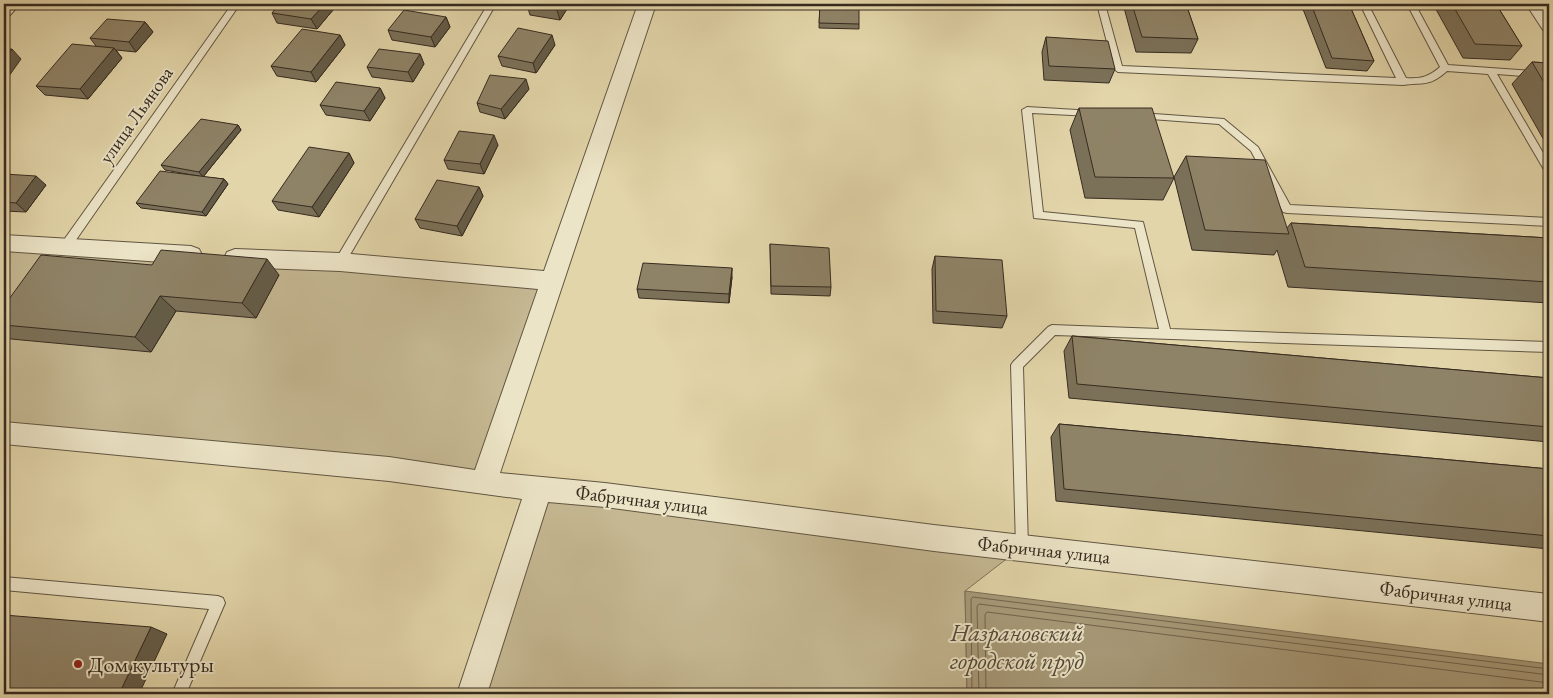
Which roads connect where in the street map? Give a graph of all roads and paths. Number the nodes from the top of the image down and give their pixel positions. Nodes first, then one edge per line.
1 (11, 4) edge
2 (236, 4) edge
3 (492, 4) edge
4 (647, 4) edge
5 (1101, 4) edge
6 (1364, 4) edge
7 (1411, 4) edge
8 (1535, 4) edge
9 (4, 11) edge
10 (1549, 26) edge
11 (1445, 68) junction
12 (1491, 72) junction
13 (1549, 74) edge
14 (1403, 82) junction
15 (1105, 114) edge
16 (1134, 116) edge
17 (1549, 171) edge
18 (1549, 222) edge
19 (4, 243) edge
20 (65, 247) junction
21 (340, 262) junction
22 (552, 281) junction
23 (1166, 334) junction
24 (1549, 346) edge
25 (4, 433) edge
26 (483, 483) junction
27 (539, 488) junction
28 (1022, 547) junction
29 (4, 583) edge
30 (1549, 608) edge
31 (179, 694) edge
32 (472, 694) edge

1 - 9 street
2 - 20 lane, улица Льянова
3 - 21 lane
4 - 22 street
5 - 14 lane
6 - 14 lane
7 - 11 lane
8 - 10 street
11 - 12 lane
11 - 14 lane
12 - 13 lane
12 - 17 lane
15 - 23 lane
16 - 18 lane
19 - 20 street
20 - 21 street
21 - 22 street
22 - 26 street
23 - 24 lane
23 - 28 lane
25 - 26 street, Фабричная улица
26 - 27 street, Фабричная улица
27 - 28 street, Фабричная улица
27 - 32 street
28 - 30 street, Фабричная улица
29 - 31 lane

